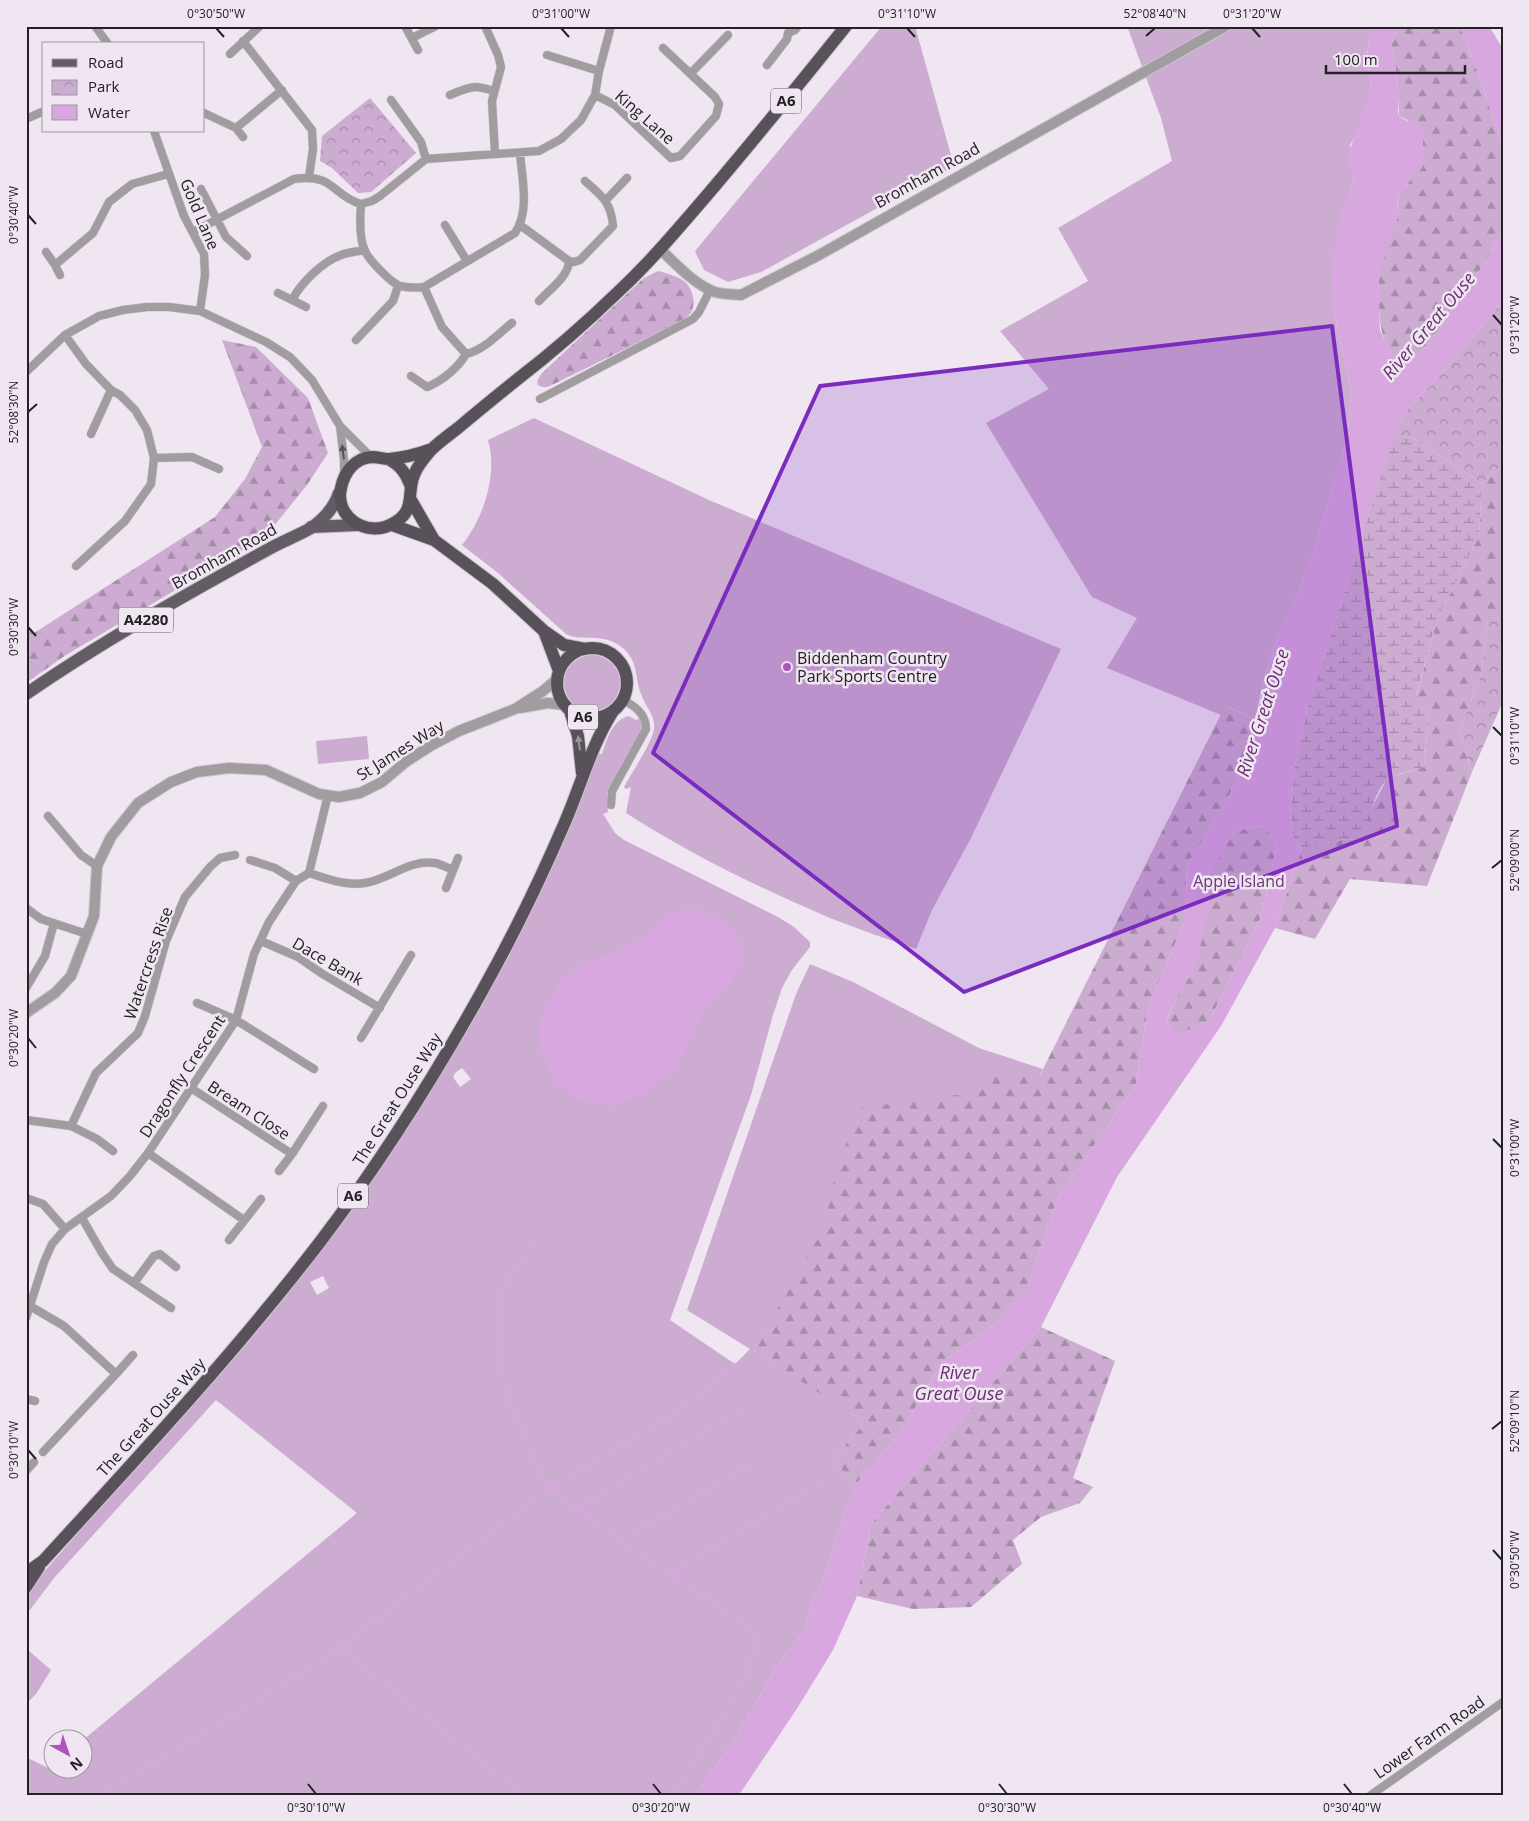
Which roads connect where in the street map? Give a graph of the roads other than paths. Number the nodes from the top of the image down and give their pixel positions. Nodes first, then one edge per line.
1 (95, 26) edge
2 (260, 26) edge
3 (405, 26) edge
4 (436, 26) edge
5 (485, 26) edge
6 (611, 26) edge
7 (782, 26) edge
8 (798, 26) edge
9 (846, 26) edge
10 (1226, 26) edge
11 (788, 33) junction
12 (728, 35) dead end
13 (412, 38) junction
14 (107, 42) edge
15 (243, 42) junction
16 (663, 48) dead end
17 (418, 50) dead end
18 (230, 54) dead end
19 (547, 55) dead end
20 (767, 65) dead end
21 (599, 71) junction
22 (691, 73) junction
23 (282, 90) junction
24 (493, 91) junction
25 (450, 95) dead end
26 (595, 95) junction
27 (391, 100) dead end
28 (42, 112) edge
29 (205, 113) edge
30 (26, 118) edge
31 (236, 128) junction
32 (154, 132) edge
33 (242, 137) dead end
34 (495, 154) junction
35 (520, 154) junction
36 (426, 159) junction
37 (168, 174) junction
38 (309, 177) junction
39 (627, 178) dead end
40 (585, 181) dead end
41 (201, 189) dead end
42 (606, 200) junction
43 (361, 204) junction
44 (217, 221) junction
45 (445, 225) dead end
46 (520, 225) junction
47 (193, 232) junction
48 (364, 250) junction
49 (660, 250) junction
50 (46, 252) dead end
51 (247, 256) dead end
52 (468, 261) junction
53 (569, 261) junction
54 (55, 265) junction
55 (60, 275) dead end
56 (398, 286) junction
57 (424, 287) junction
58 (710, 290) junction
59 (278, 293) dead end
60 (292, 300) junction
61 (538, 301) dead end
62 (306, 308) dead end
63 (200, 311) junction
64 (512, 323) dead end
65 (65, 335) junction
66 (356, 340) dead end
67 (466, 354) junction
68 (26, 372) edge
69 (410, 376) dead end
70 (111, 390) junction
71 (540, 399) dead end
72 (340, 426) junction
73 (91, 434) dead end
74 (432, 449) junction
75 (371, 457) junction
76 (154, 458) junction
77 (388, 459) junction
78 (218, 469) dead end
79 (344, 478) junction
80 (411, 487) junction
81 (340, 493) junction
82 (411, 500) junction
83 (358, 525) junction
84 (392, 525) junction
85 (311, 527) junction
86 (434, 540) junction
87 (76, 566) dead end
88 (544, 631) junction
89 (585, 649) junction
90 (558, 675) junction
91 (26, 694) edge
92 (622, 700) junction
93 (567, 708) junction
94 (515, 709) junction
95 (613, 712) junction
96 (582, 776) junction
97 (328, 795) junction
98 (611, 805) dead end
99 (48, 816) dead end
100 (235, 856) dead end
101 (458, 858) dead end
102 (250, 860) dead end
103 (97, 866) junction
104 (453, 870) junction
105 (309, 873) junction
106 (296, 881) junction
107 (446, 888) dead end
108 (26, 908) edge
109 (54, 923) junction
110 (87, 934) junction
111 (261, 941) junction
112 (411, 955) dead end
113 (26, 988) edge
114 (197, 1003) dead end
115 (380, 1008) junction
116 (26, 1013) edge
117 (236, 1020) junction
118 (361, 1038) dead end
119 (314, 1069) dead end
120 (191, 1088) junction
121 (323, 1106) dead end
122 (26, 1120) edge
123 (71, 1126) junction
124 (113, 1151) dead end
125 (148, 1153) junction
126 (292, 1154) junction
127 (279, 1170) dead end
128 (26, 1198) edge
129 (261, 1199) dead end
130 (82, 1218) junction
131 (244, 1220) junction
132 (66, 1229) junction
133 (229, 1240) dead end
134 (176, 1267) dead end
135 (134, 1284) junction
136 (30, 1306) junction
137 (171, 1308) dead end
138 (26, 1318) edge
139 (133, 1355) dead end
140 (116, 1374) junction
141 (43, 1452) dead end
142 (34, 1462) dead end
143 (26, 1471) edge
144 (43, 1561) junction
145 (26, 1574) edge
146 (26, 1587) edge
147 (1503, 1702) edge
148 (1372, 1795) edge

1 - 14 street
2 - 15 street
3 - 13 street
4 - 13 street
5 - 24 street
6 - 21 street
7 - 11 street
8 - 11 street
9 - 49 highway, A6
10 - 58 street, Bromham Road
11 - 20 street
12 - 22 street
13 - 17 street
15 - 18 street
15 - 23 street
16 - 22 street, King Lane
19 - 21 street
21 - 26 street
22 - 26 street, King Lane
23 - 31 street
23 - 38 street
24 - 25 street
24 - 34 street
26 - 35 street
27 - 36 street
28 - 30 street
29 - 31 street
31 - 33 street
32 - 37 street, Gold Lane
34 - 35 street
34 - 36 street
35 - 46 street
36 - 43 street
37 - 47 street, Gold Lane
37 - 54 street
38 - 43 street
38 - 44 street
39 - 42 street
40 - 42 street
41 - 44 street
42 - 53 street
43 - 48 street
44 - 47 street
44 - 51 street
45 - 52 street
46 - 52 street
46 - 53 street
47 - 63 street, Gold Lane
48 - 56 street
48 - 60 street
49 - 58 street, Bromham Road
49 - 74 highway, A6
50 - 54 street
52 - 57 street
53 - 61 street
54 - 55 street
56 - 57 street
56 - 66 street
57 - 67 street
58 - 71 street
59 - 60 street
60 - 62 street
63 - 65 street
63 - 72 street
64 - 67 street
65 - 68 street
65 - 70 street
67 - 69 street
70 - 73 street
70 - 76 street
72 - 75 street
79 -> 72 street
74 - 77 highway, A6
74 - 80 highway, A6
75 - 77 highway
75 - 79 highway
76 - 78 street
76 - 87 street
77 - 80 highway
79 - 81 highway
80 - 82 highway
81 - 83 highway
81 - 85 main road, Bromham Road / A4280
82 - 84 highway
82 - 86 highway, A6
83 - 84 highway
83 - 85 main road, Bromham Road / A4280
84 - 86 highway, A6
85 - 91 main road, Bromham Road / A4280
86 - 88 highway, A6
88 - 89 highway, A6
88 - 90 highway, A6
89 - 90 highway
89 - 92 highway, A6
90 - 93 highway, A6
90 - 94 street
92 - 95 highway, A6
92 - 98 street
93 - 94 street
93 - 95 highway, A6
96 -> 93 highway, The Great Ouse Way / A6
94 - 97 street, St James Way
95 - 96 highway, The Great Ouse Way / A6
96 - 144 highway, The Great Ouse Way / A6
97 - 103 street, St James Way
97 - 105 street
99 - 103 street
100 - 123 street, Watercress Rise
101 - 104 street
102 - 106 street
103 - 110 street, St James Way
104 - 105 street
104 - 107 street
105 - 106 street, Dragonfly Crescent
106 - 111 street, Dragonfly Crescent
108 - 109 street
109 - 110 street
109 - 113 street
110 - 116 street, St James Way
111 - 115 street, Dace Bank
111 - 117 street, Dragonfly Crescent
112 - 115 street
114 - 117 street
115 - 118 street
117 - 119 street
117 - 120 street, Dragonfly Crescent
120 - 125 street, Dragonfly Crescent
120 - 126 street, Bream Close
121 - 126 street, Bream Close
122 - 123 street
123 - 124 street
125 - 130 street, Dragonfly Crescent
125 - 131 street
126 - 127 street, Bream Close
128 - 132 street
129 - 131 street
130 - 132 street, Dragonfly Crescent
130 - 135 street
131 - 133 street
132 - 136 street, Dragonfly Crescent
134 - 135 street
135 - 137 street
136 - 138 street, Dragonfly Crescent
136 - 140 street
139 - 140 street
140 - 141 street
142 - 143 street
144 - 145 highway, The Great Ouse Way / A6
144 - 146 highway, The Great Ouse Way / A6
147 - 148 street, Lower Farm Road

